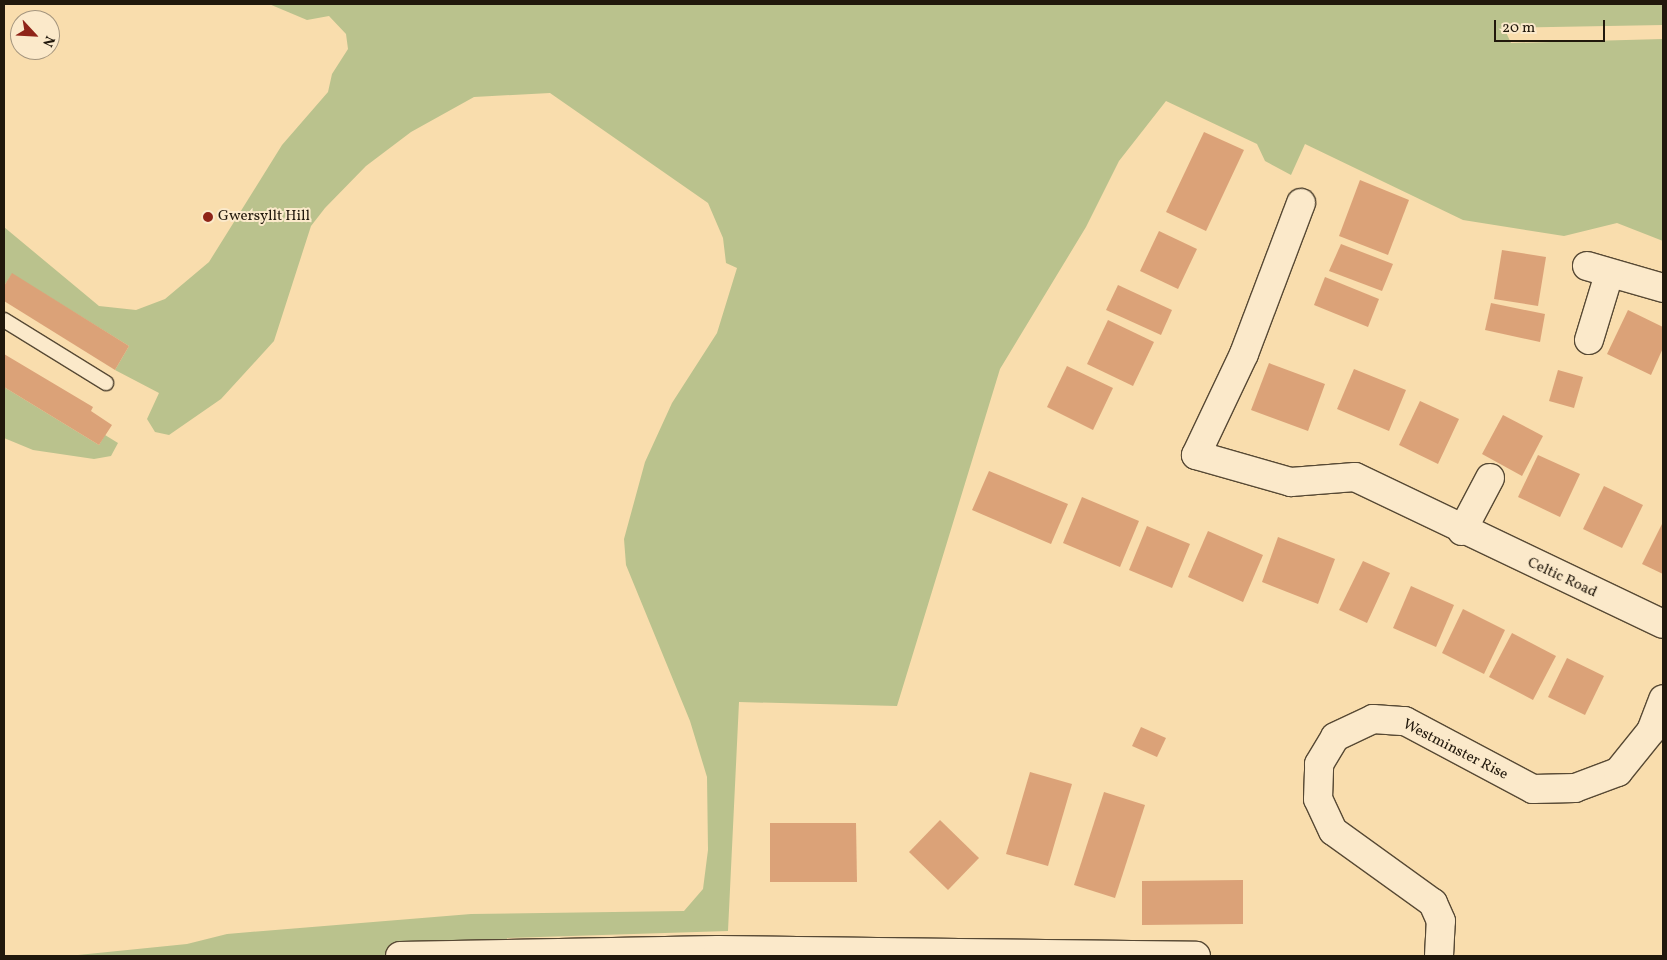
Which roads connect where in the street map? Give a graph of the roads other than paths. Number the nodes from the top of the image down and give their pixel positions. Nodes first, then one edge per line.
1 (1301, 203) dead end
2 (1663, 288) edge
3 (4, 320) edge
4 (1589, 340) dead end
5 (106, 383) dead end
6 (1490, 478) dead end
7 (1462, 531) junction
8 (1663, 624) edge
9 (1663, 699) edge
10 (400, 956) edge
11 (1196, 956) edge
12 (1439, 956) edge

1 - 7 street, Celtic Road
2 - 4 street
3 - 5 lane
6 - 7 street
7 - 8 street, Celtic Road
9 - 12 street, Westminster Rise
10 - 11 street

